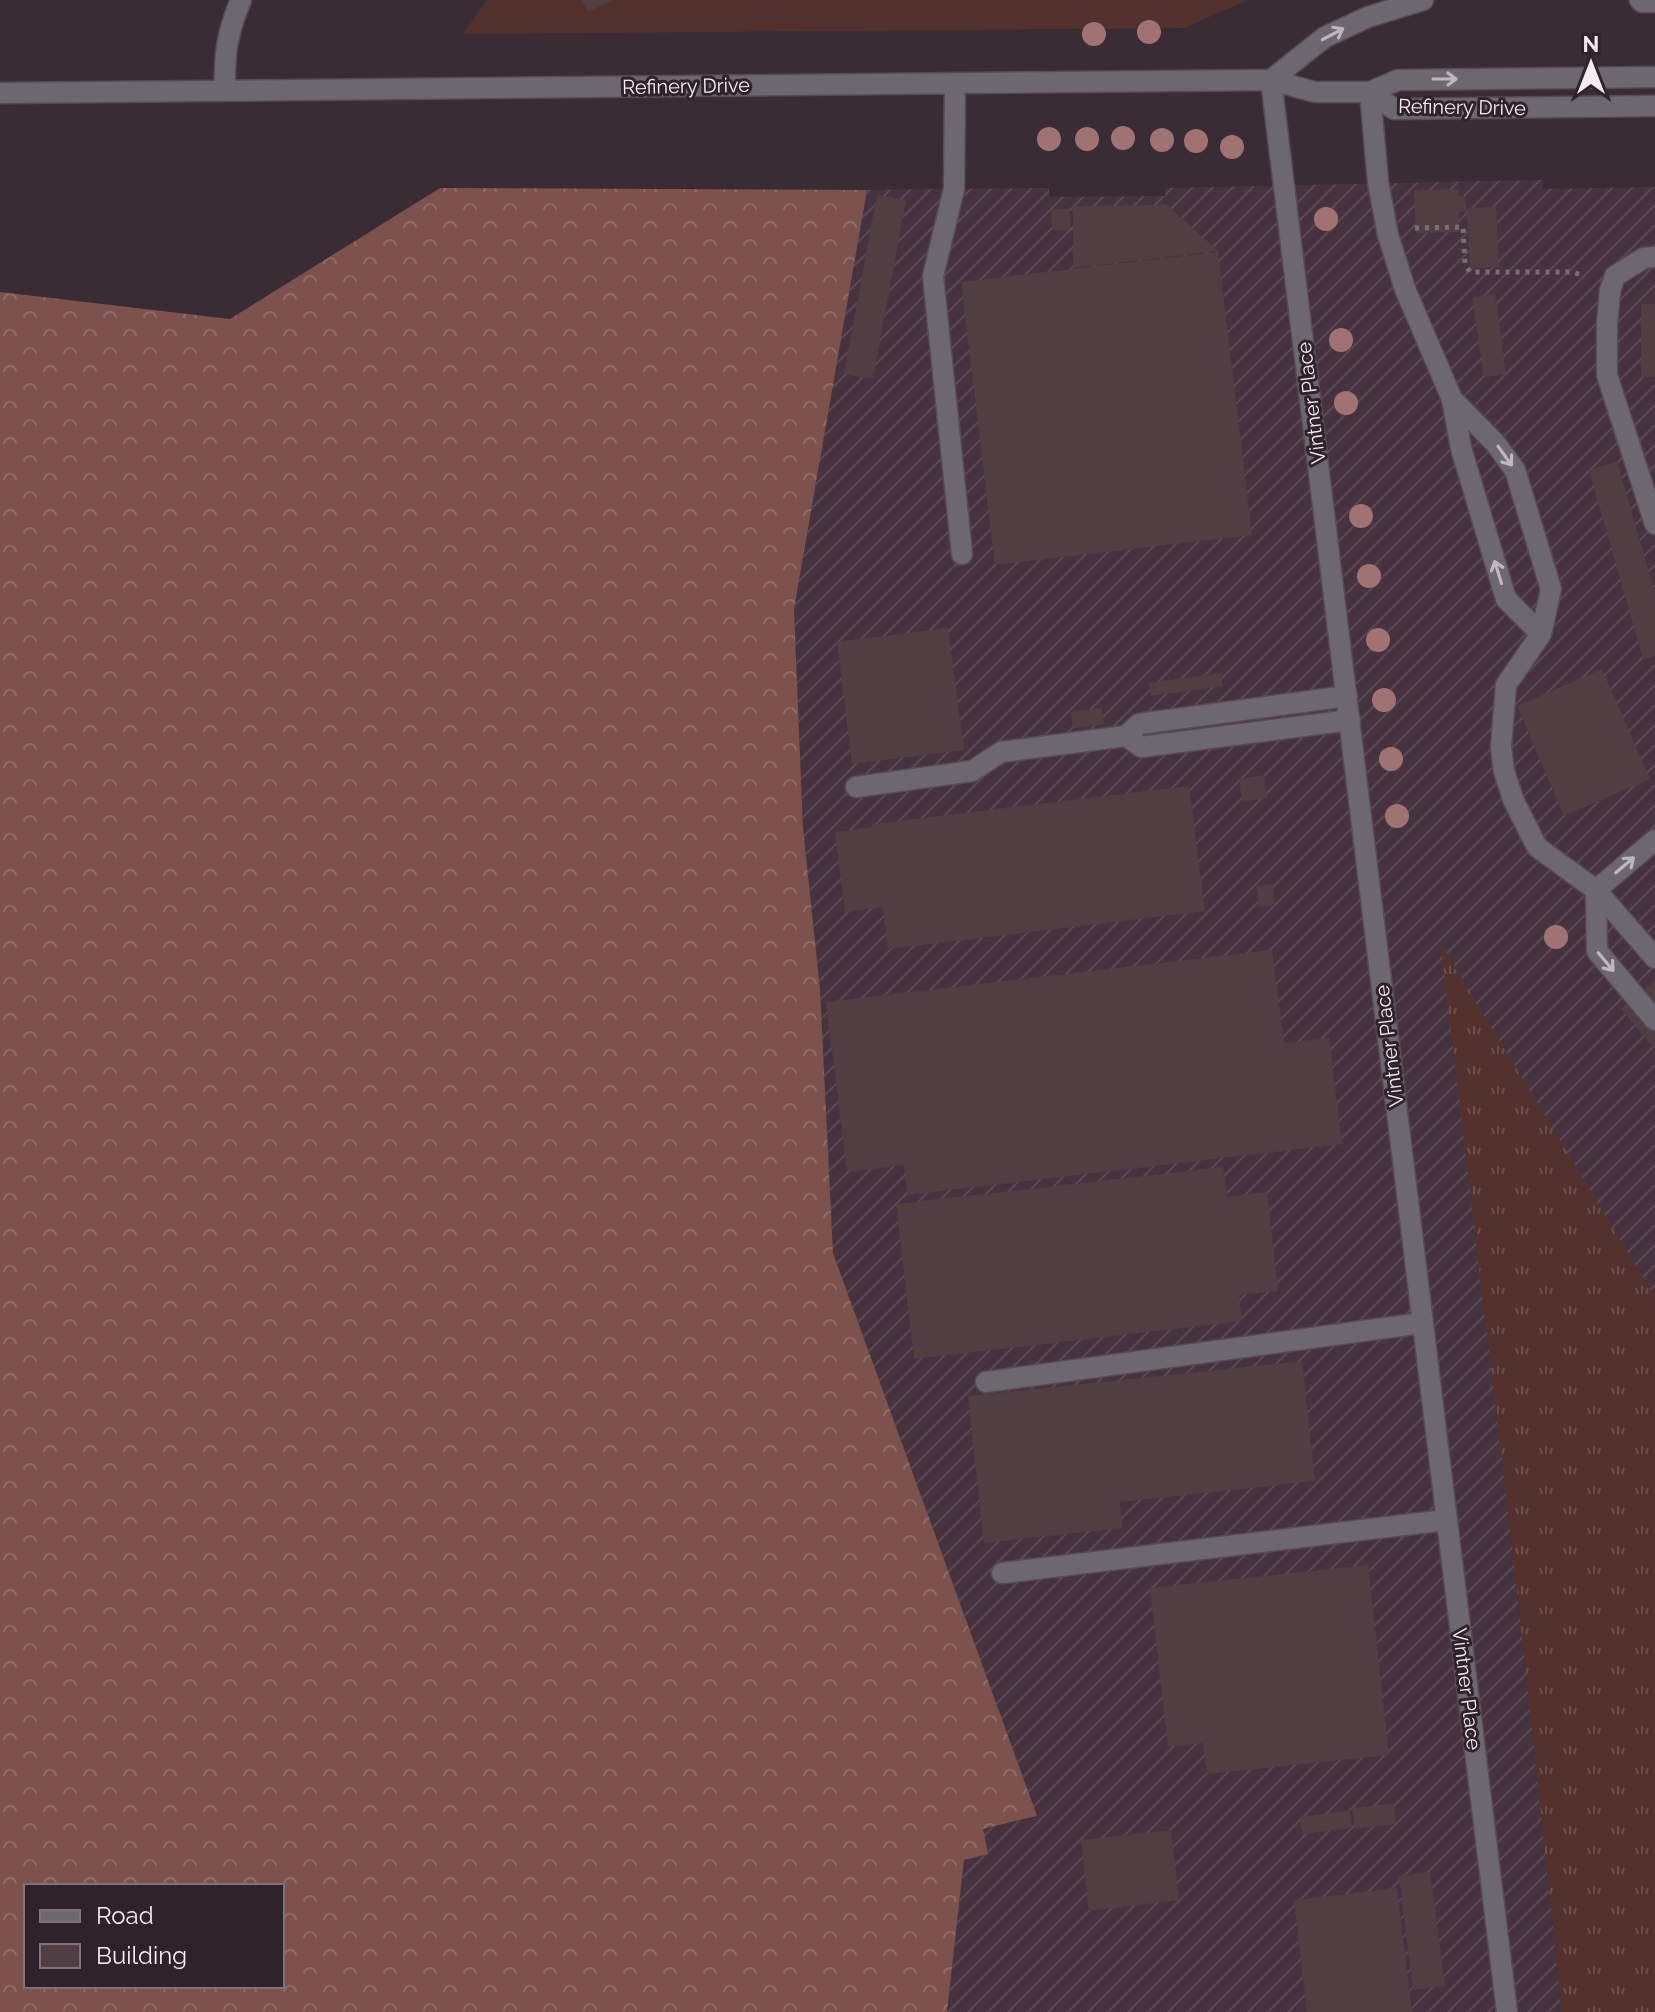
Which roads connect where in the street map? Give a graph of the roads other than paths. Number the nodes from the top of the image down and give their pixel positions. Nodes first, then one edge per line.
1 (241, 0) edge
2 (1423, 0) edge
3 (1640, 0) edge
4 (1655, 2) edge
5 (1626, 77) junction
6 (1655, 77) edge
7 (1271, 80) junction
8 (955, 83) junction
9 (225, 90) junction
10 (1370, 92) junction
11 (0, 93) edge
12 (1655, 106) edge
13 (1626, 107) junction
14 (1655, 257) edge
15 (1452, 399) junction
16 (1655, 524) edge
17 (962, 554) dead end
18 (1541, 634) junction
19 (1347, 696) junction
20 (1350, 720) junction
21 (1126, 736) junction
22 (856, 787) dead end
23 (1655, 840) edge
24 (1596, 890) junction
25 (1655, 958) edge
26 (1655, 1020) edge
27 (1422, 1323) junction
28 (986, 1382) dead end
29 (1446, 1520) junction
30 (1002, 1573) dead end
31 (1507, 2012) edge

1 - 9 street
7 -> 2 street
3 - 4 street
5 - 6 street, Refinery Drive
10 -> 5 street, Refinery Drive
5 - 13 street
7 - 8 street, Refinery Drive
7 - 10 street, Refinery Drive
7 - 19 street, Vintner Place
8 - 9 street, Refinery Drive
8 - 17 street
9 - 11 street, Refinery Drive
10 - 13 street, Refinery Drive
10 - 15 street
12 - 13 street, Refinery Drive
14 - 16 street
18 -> 15 street
15 -> 18 street
18 - 24 street
19 - 20 street, Vintner Place
19 - 21 street
20 - 21 street
20 - 27 street, Vintner Place
21 - 22 street
24 -> 23 street
24 - 25 street
24 -> 26 street
27 - 28 street
27 - 29 street, Vintner Place
29 - 30 street
29 - 31 street, Vintner Place

